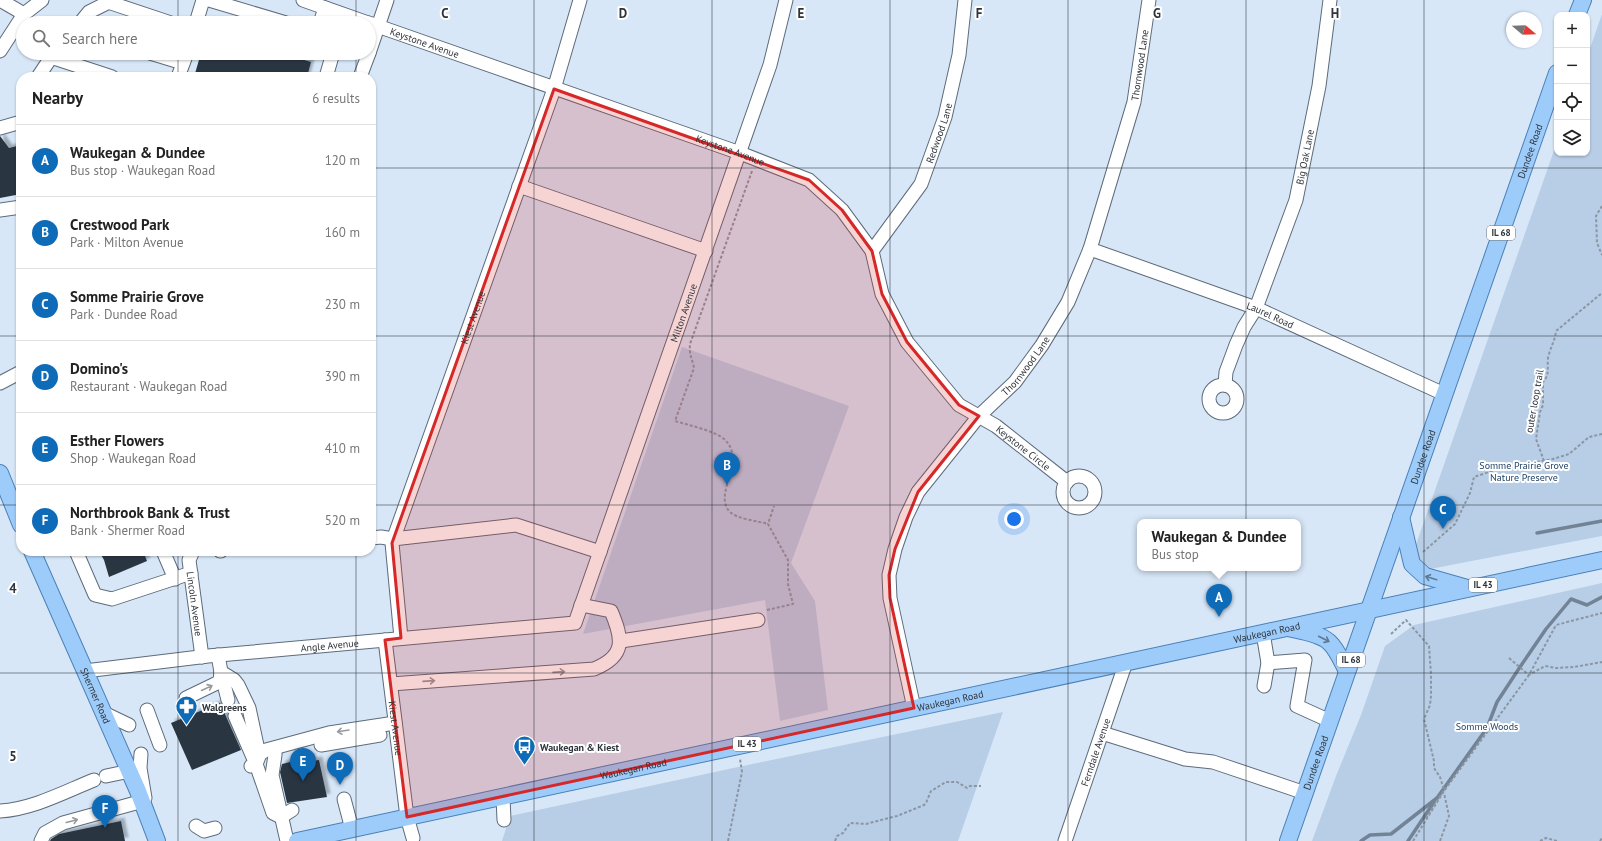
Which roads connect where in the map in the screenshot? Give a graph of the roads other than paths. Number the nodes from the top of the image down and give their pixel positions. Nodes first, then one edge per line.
1 (0, 0) edge
2 (42, 0) edge
3 (203, 0) edge
4 (209, 0) edge
5 (303, 0) edge
6 (387, 0) edge
7 (580, 0) edge
8 (786, 0) edge
9 (965, 0) edge
10 (1149, 0) edge
11 (1330, 0) edge
12 (1583, 0) edge
13 (110, 1) edge
14 (325, 8) junction
15 (1578, 12) edge
16 (24, 14) joint
17 (86, 16) edge
18 (152, 16) edge
19 (198, 16) edge
20 (263, 16) edge
21 (322, 16) edge
22 (348, 16) edge
23 (376, 18) edge
24 (376, 25) edge
25 (16, 26) edge
26 (0, 51) edge
27 (50, 60) edge
28 (66, 60) edge
29 (184, 60) edge
30 (331, 60) edge
31 (366, 60) edge
32 (41, 72) edge
33 (99, 72) edge
34 (180, 72) edge
35 (327, 72) edge
36 (362, 72) edge
37 (1554, 82) edge
38 (554, 89) junction
39 (16, 123) edge
40 (0, 128) edge
41 (740, 153) junction
42 (519, 186) junction
43 (16, 208) edge
44 (0, 210) edge
45 (1090, 249) junction
46 (872, 250) junction
47 (706, 251) junction
48 (1256, 308) junction
49 (16, 375) edge
50 (0, 383) edge
51 (1225, 385) dead end
52 (1444, 394) junction
53 (979, 416) junction
54 (0, 473) edge
55 (1067, 482) dead end
56 (16, 513) edge
57 (1401, 516) junction
58 (376, 538) edge
59 (393, 539) junction
60 (600, 552) junction
61 (34, 556) edge
62 (78, 556) edge
63 (165, 556) edge
64 (190, 556) edge
65 (1602, 560) edge
66 (191, 573) junction
67 (175, 579) junction
68 (1468, 588) junction
69 (581, 605) junction
70 (1369, 610) junction
71 (758, 620) road end
72 (574, 623) joint
73 (1287, 627) junction
74 (1263, 632) junction
75 (401, 638) junction
76 (385, 640) junction
77 (621, 641) junction
78 (212, 661) junction
79 (1126, 662) junction
80 (1268, 663) junction
81 (85, 671) junction
82 (1347, 671) junction
83 (390, 684) junction
84 (1264, 686) dead end
85 (186, 698) dead end
86 (228, 700) dead end
87 (914, 708) junction
88 (150, 712) dead end
89 (104, 713) junction
90 (234, 716) dead end
91 (1330, 721) junction
92 (395, 723) junction
93 (129, 725) dead end
94 (1102, 733) junction
95 (380, 735) dead end
96 (163, 744) dead end
97 (321, 745) dead end
98 (266, 753) junction
99 (141, 754) dead end
100 (130, 771) junction
101 (1304, 793) junction
102 (503, 797) junction
103 (344, 799) dead end
104 (0, 801) edge
105 (145, 807) junction
106 (0, 810) edge
107 (14, 810) junction
108 (286, 814) junction
109 (407, 817) junction
110 (504, 820) dead end
111 (352, 829) junction
112 (413, 838) dead end
113 (41, 841) edge
114 (158, 841) edge
115 (287, 841) edge
116 (297, 841) edge
117 (1065, 841) edge
118 (1288, 841) edge

1 - 16 street
2 - 16 street
3 - 19 street
4 - 20 street
5 - 14 street, Keystone Avenue
6 - 23 street
7 - 38 street, Kiest Avenue
8 - 41 street, Milton Avenue
9 - 46 street, Redwood Lane
10 - 45 street, Thornwood Lane
11 - 48 street, Big Oak Lane
12 - 15 main road
13 - 17 street
13 - 18 street
14 - 21 street
14 - 22 street, Keystone Avenue
24 - 38 street, Keystone Avenue
25 - 26 street
27 - 32 street
28 - 33 street
29 - 34 street
30 - 35 street
31 - 36 street
37 - 52 main road, Dundee Road / IL 68
38 - 41 street, Keystone Avenue
38 - 42 street, Kiest Avenue
39 - 40 street
41 - 46 street, Keystone Avenue
41 - 47 street, Milton Avenue
42 - 47 street
42 - 59 street, Kiest Avenue
43 - 44 street
45 - 48 street, Laurel Road
45 - 53 street, Thornwood Lane
46 - 53 street, Keystone Avenue
47 - 60 street, Milton Avenue
48 - 51 street, Big Oak Lane
48 - 52 street, Laurel Road
49 - 50 street
52 - 57 main road, Dundee Road / IL 68
53 - 55 street, Keystone Circle
53 - 87 street, Thornwood Lane
54 - 56 main road
68 -> 57 main road
57 - 70 main road, Dundee Road / IL 68
58 - 59 street
59 - 60 street
59 - 75 street, Kiest Avenue
60 - 69 street, Milton Avenue
61 - 81 main road, Shermer Road
62 - 67 street
63 - 67 street
64 - 66 street, Lincoln Avenue
65 - 68 main road, Waukegan Road / IL 43
66 - 67 street
66 - 78 street, Lincoln Avenue
68 - 70 main road, Waukegan Road / IL 43
69 - 72 street, Milton Avenue
69 - 77 street
70 - 73 main road, Waukegan Road / IL 43
70 - 82 main road, Dundee Road / IL 68
71 - 77 street
72 - 75 street, Angle Avenue
73 - 74 main road, Waukegan Road / IL 43
73 -> 82 main road
74 - 79 main road, Waukegan Road / IL 43
74 - 80 street
75 - 76 street, Angle Avenue
76 - 78 street, Angle Avenue
76 - 83 street, Kiest Avenue
83 -> 77 street
78 - 81 street, Angle Avenue
85 -> 78 street
78 - 86 street, Lincoln Avenue
78 - 98 street
79 - 87 main road, Waukegan Road / IL 43
79 - 94 street, Ferndale Avenue
80 - 84 street
80 - 91 street
81 - 89 main road, Shermer Road
82 - 91 main road, Dundee Road / IL 68
83 - 92 street, Kiest Avenue
87 - 102 main road, Waukegan Road / IL 43
88 - 96 street
89 - 93 street
89 - 100 main road, Shermer Road
90 - 98 street
91 - 101 main road, Dundee Road / IL 68
92 -> 98 street
92 - 109 street, Kiest Avenue
94 - 101 street
94 - 117 street, Ferndale Avenue
95 - 97 street
98 - 108 street
98 - 108 street
99 - 105 street
100 - 105 main road, Shermer Road
100 - 107 street
101 - 118 main road, Dundee Road / IL 68
102 - 109 main road, Waukegan Road / IL 43
102 - 110 street
103 - 111 street
104 - 107 street
113 -> 105 street
105 - 114 main road, Shermer Road
106 - 107 street
108 - 115 street
109 - 111 main road, Waukegan Road / IL 43
109 - 112 street, Kiest Avenue
111 - 116 main road, Waukegan Road / IL 43

